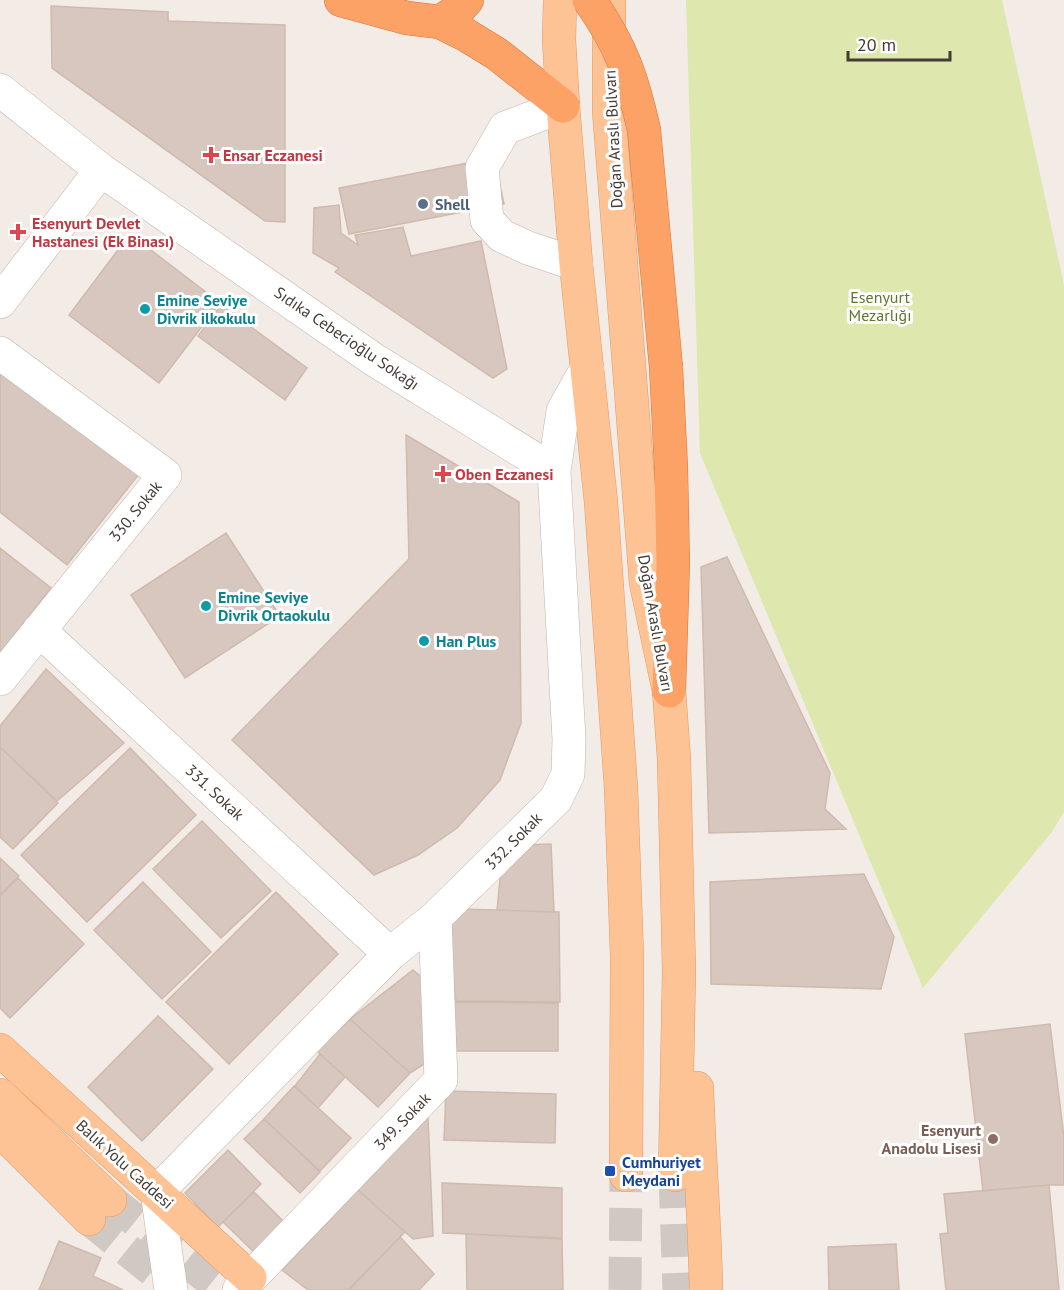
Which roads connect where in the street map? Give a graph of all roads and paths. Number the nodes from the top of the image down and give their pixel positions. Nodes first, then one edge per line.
1 (341, 0) edge
2 (467, 0) edge
3 (560, 0) edge
4 (589, 0) edge
5 (609, 0) edge
6 (440, 22) junction
7 (0, 90) edge
8 (563, 106) junction
9 (101, 170) junction
10 (576, 264) junction
11 (0, 302) edge
12 (0, 353) edge
13 (587, 368) junction
14 (554, 471) junction
15 (39, 630) junction
16 (0, 679) edge
17 (669, 691) junction
18 (435, 918) junction
19 (390, 954) junction
20 (679, 971) junction
21 (0, 1050) edge
22 (0, 1095) edge
23 (0, 1130) edge
24 (675, 1174) tunnel mouth
25 (626, 1175) tunnel mouth
26 (157, 1192) junction
27 (245, 1284) edge
28 (171, 1290) edge
29 (706, 1290) edge

1 - 6 highway
2 - 6 highway
3 - 8 main road
4 - 17 highway, bridge
5 - 17 main road, Doğan Araslı Bulvarı
6 - 8 highway
7 - 9 street, Sıdıka Cebecioğlu Sokağı
8 - 10 main road
8 - 10 street
9 - 11 street
9 - 14 street, Sıdıka Cebecioğlu Sokağı
10 - 13 main road
12 - 15 street, 330. Sokak
13 - 14 street, 332. Sokak
13 - 25 main road
14 - 18 street, 332. Sokak
15 - 16 street, 330. Sokak
15 - 19 street, 331. Sokak
17 - 20 main road, Doğan Araslı Bulvarı
18 - 19 street, 332. Sokak
18 - 27 street, 349. Sokak
19 - 26 street, 332. Sokak
20 - 24 main road, Doğan Araslı Bulvarı
20 - 29 main road
21 - 26 main road, Balık Yolu Caddesi
22 - 23 main road
26 - 27 main road, Balık Yolu Caddesi
26 - 28 street

